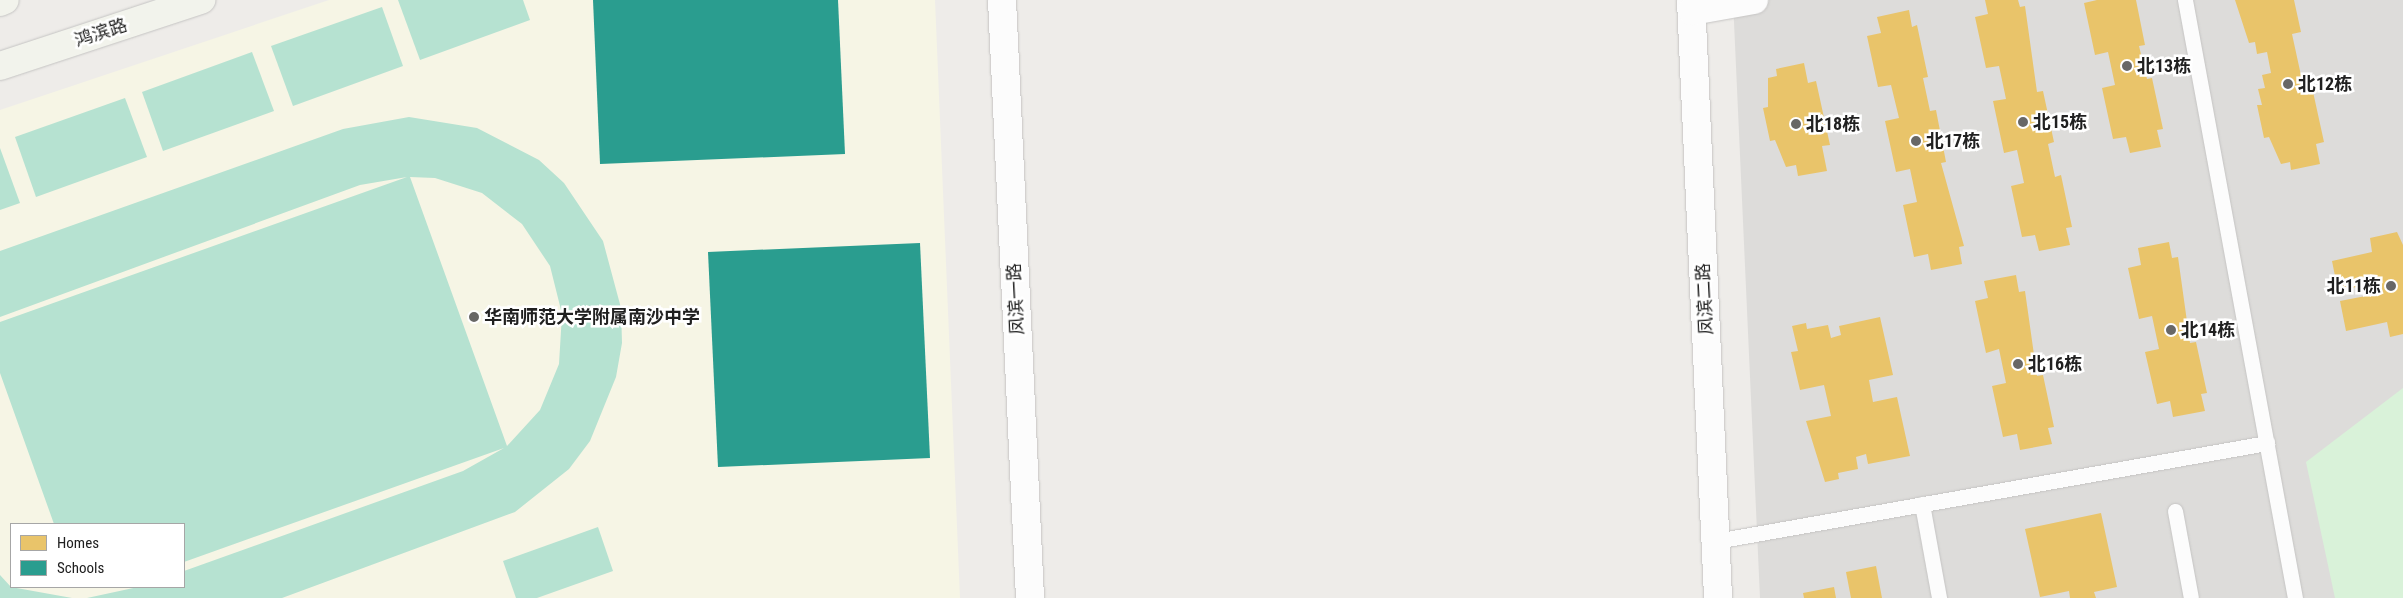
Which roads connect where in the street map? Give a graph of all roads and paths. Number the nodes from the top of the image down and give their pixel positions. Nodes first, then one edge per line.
1 (5, 0) edge
2 (201, 0) edge
3 (1002, 0) edge
4 (1754, 0) edge
5 (2185, 0) edge
6 (0, 2) edge
7 (1692, 6) edge
8 (0, 66) edge
9 (2266, 442) junction
10 (1922, 504) junction
11 (2176, 510) dead end
12 (1716, 541) junction
13 (1030, 598) edge
14 (1718, 598) edge
15 (1940, 598) edge
16 (2192, 598) edge
17 (2295, 598) edge

1 - 6 street
2 - 8 street, 鸿滨路
3 - 13 street, 凤滨一路
4 - 7 street
5 - 9 lane
7 - 12 street, 凤滨二路
9 - 10 lane
9 - 17 lane
10 - 12 lane
10 - 15 lane
11 - 16 lane
12 - 14 street, 凤滨二路

